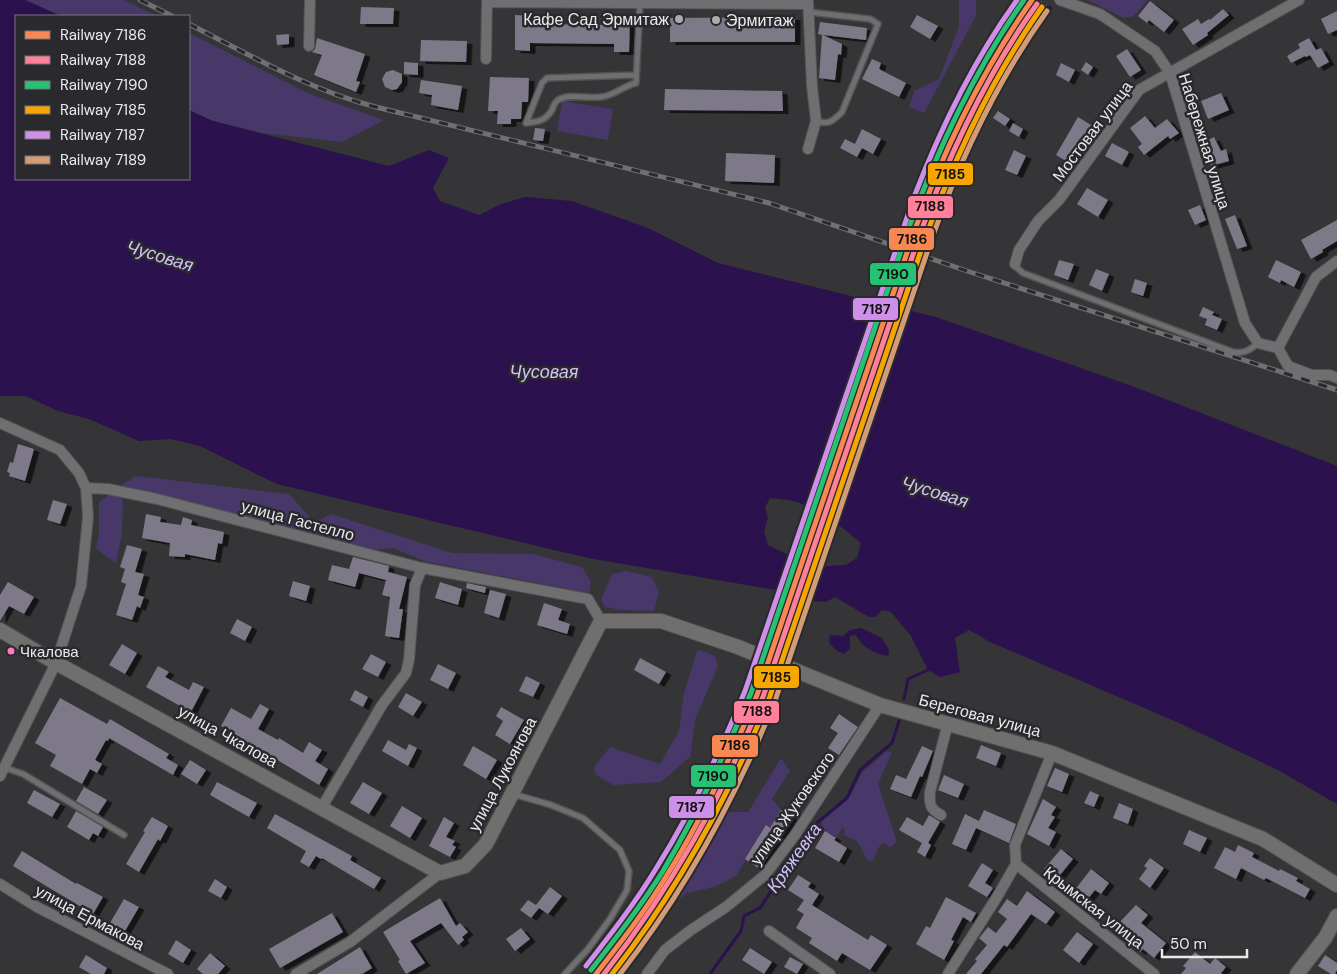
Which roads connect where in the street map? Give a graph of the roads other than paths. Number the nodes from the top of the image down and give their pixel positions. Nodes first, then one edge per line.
1 (310, 0) edge
2 (1060, 0) edge
3 (1299, 0) edge
4 (514, 1) edge
5 (640, 2) edge
6 (808, 6) edge
7 (309, 46) dead end
8 (486, 59) dead end
9 (1170, 73) junction
10 (636, 75) junction
11 (816, 121) junction
12 (808, 149) dead end
13 (1337, 261) edge
14 (1015, 264) joint
15 (1258, 342) junction
16 (1278, 348) junction
17 (1337, 378) edge
18 (0, 423) edge
19 (86, 488) junction
20 (422, 568) junction
21 (601, 621) junction
22 (0, 630) edge
23 (56, 663) junction
24 (880, 705) junction
25 (948, 723) junction
26 (1052, 753) junction
27 (2, 770) edge
28 (512, 794) junction
29 (322, 807) junction
30 (941, 815) dead end
31 (124, 835) dead end
32 (1016, 864) junction
33 (440, 873) junction
34 (0, 884) edge
35 (1337, 885) edge
36 (1337, 916) edge
37 (769, 931) dead end
38 (168, 974) edge
39 (296, 974) edge
40 (565, 974) edge
41 (647, 974) edge
42 (830, 974) edge
43 (948, 974) edge
44 (1154, 974) edge
45 (1297, 974) edge

1 - 7 street
2 - 9 street, Набережная улица
3 - 9 street, Мостовая улица
4 - 5 street
4 - 8 street
5 - 6 street
5 - 10 lane
6 - 11 street
6 - 11 lane
9 - 14 street, Мостовая улица
9 - 15 street, Набережная улица
10 - 10 lane
11 - 12 street
13 - 16 street
14 - 15 lane
15 - 16 street
16 - 17 street
18 - 19 street
19 - 20 street, улица Гастелло
19 - 23 street
20 - 21 street, улица Гастелло
20 - 29 street
21 - 24 street, Береговая улица
21 - 28 street, улица Лукоянова
22 - 23 street, улица Чкалова
23 - 27 street
23 - 29 street, улица Чкалова
24 - 25 street, Береговая улица
24 - 41 street, улица Жуковского
25 - 26 street, Береговая улица
25 - 30 street
26 - 32 street
26 - 35 street, Береговая улица
27 - 31 lane
28 - 33 street, улица Лукоянова
28 - 40 lane
29 - 33 street, улица Чкалова
32 - 43 street
32 - 44 street, Крымская улица
33 - 39 street, улица Лукоянова
34 - 38 street, улица Ермакова
36 - 45 street
37 - 42 street

